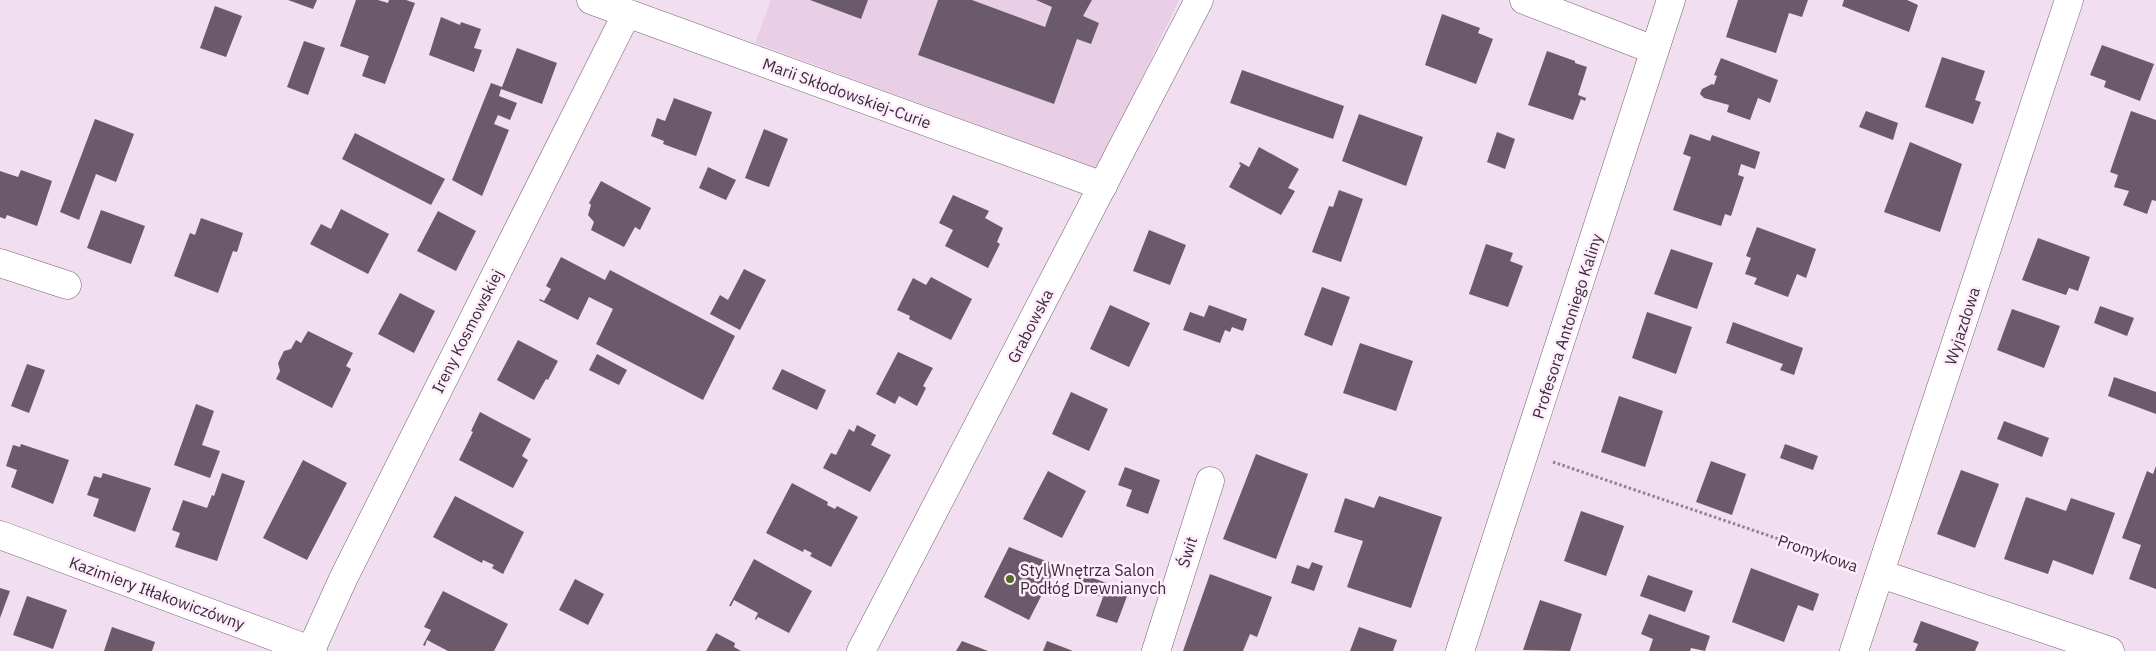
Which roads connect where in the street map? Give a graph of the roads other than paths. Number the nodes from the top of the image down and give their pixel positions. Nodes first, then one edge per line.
1 (591, 0) edge
2 (1199, 0) edge
3 (1524, 0) edge
4 (1671, 0) edge
5 (2069, 0) edge
6 (626, 13) junction
7 (1654, 50) junction
8 (1103, 186) junction
9 (0, 263) edge
10 (67, 285) dead end
11 (1210, 481) dead end
12 (0, 535) edge
13 (1880, 574) junction
14 (312, 650) edge
15 (861, 651) edge
16 (1156, 651) edge
17 (1460, 651) edge
18 (1854, 651) edge
19 (2110, 651) edge

1 - 6 street, Marii Skłodowskiej-Curie
2 - 8 street, Grabowska
3 - 7 street
4 - 7 street, Profesora Antoniego Kaliny
5 - 13 street, Wyjazdowa
6 - 8 street, Marii Skłodowskiej-Curie
6 - 14 street, Ireny Kosmowskiej
7 - 17 street, Profesora Antoniego Kaliny
8 - 15 street, Grabowska
9 - 10 street
11 - 16 street, Świt
12 - 14 street, Kazimiery Iłłakowiczówny
13 - 18 street, Wyjazdowa
13 - 19 street, Promykowa

